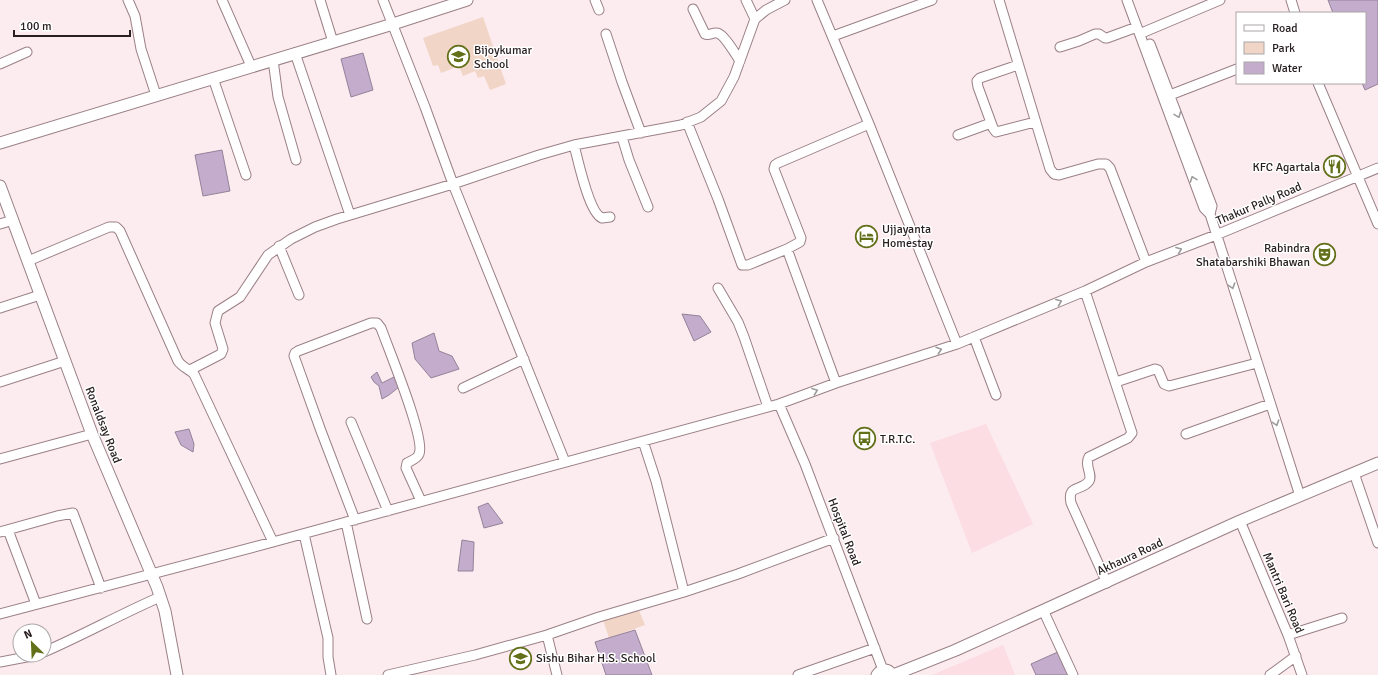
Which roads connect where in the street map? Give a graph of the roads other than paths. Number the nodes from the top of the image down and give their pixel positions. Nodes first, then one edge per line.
1 (128, 0) edge
2 (222, 0) edge
3 (320, 0) edge
4 (383, 0) edge
5 (467, 0) edge
6 (595, 0) edge
7 (746, 0) edge
8 (784, 0) edge
9 (817, 0) edge
10 (932, 0) edge
11 (999, 0) edge
12 (1127, 0) edge
13 (1133, 0) edge
14 (1220, 0) edge
15 (1292, 0) edge
16 (693, 9) dead end
17 (599, 10) dead end
18 (1295, 12) edge
19 (755, 19) junction
20 (393, 24) junction
21 (1141, 29) junction
22 (606, 34) dead end
23 (833, 36) junction
24 (333, 42) junction
25 (1060, 47) dead end
26 (27, 52) dead end
27 (295, 53) junction
28 (273, 60) junction
29 (740, 61) junction
30 (0, 64) edge
31 (1018, 65) junction
32 (251, 66) junction
33 (1236, 69) edge
34 (213, 78) junction
35 (1318, 84) edge
36 (156, 95) junction
37 (1170, 95) junction
38 (687, 122) junction
39 (1035, 122) junction
40 (991, 123) junction
41 (869, 124) junction
42 (641, 133) junction
43 (958, 134) dead end
44 (622, 137) junction
45 (0, 143) edge
46 (574, 145) junction
47 (296, 160) dead end
48 (1378, 168) edge
49 (246, 175) dead end
50 (1358, 176) junction
51 (452, 184) junction
52 (0, 186) edge
53 (648, 207) dead end
54 (1210, 214) junction
55 (350, 215) junction
56 (610, 217) dead end
57 (13, 220) junction
58 (0, 224) edge
59 (1378, 224) edge
60 (1216, 235) junction
61 (280, 246) junction
62 (787, 249) junction
63 (28, 261) junction
64 (1146, 262) junction
65 (718, 288) dead end
66 (1086, 291) junction
67 (40, 295) junction
68 (298, 295) dead end
69 (0, 308) edge
70 (974, 337) junction
71 (957, 344) junction
72 (524, 359) junction
73 (65, 361) junction
74 (1257, 363) junction
75 (190, 370) junction
76 (0, 382) edge
77 (1116, 382) junction
78 (836, 383) junction
79 (463, 388) dead end
80 (996, 395) dead end
81 (779, 404) junction
82 (1270, 404) junction
83 (768, 407) junction
84 (351, 422) dead end
85 (92, 434) junction
86 (1186, 434) dead end
87 (643, 441) junction
88 (0, 459) edge
89 (565, 462) junction
90 (1378, 464) edge
91 (1354, 473) junction
92 (1300, 496) junction
93 (420, 501) junction
94 (388, 511) junction
95 (350, 521) junction
96 (1240, 521) junction
97 (4, 531) edge
98 (304, 534) junction
99 (834, 538) junction
100 (273, 542) junction
101 (1378, 542) edge
102 (150, 574) junction
103 (1107, 582) junction
104 (101, 588) junction
105 (684, 592) junction
106 (160, 597) junction
107 (36, 604) junction
108 (1043, 610) junction
109 (0, 614) edge
110 (1342, 618) dead end
111 (367, 619) dead end
112 (547, 635) junction
113 (1288, 635) junction
114 (52, 648) edge
115 (874, 648) junction
116 (1296, 656) junction
117 (12, 660) edge
118 (0, 662) edge
119 (886, 674) edge
120 (177, 675) edge
121 (331, 675) edge
122 (388, 675) edge
123 (557, 675) edge
124 (798, 675) edge
125 (1073, 675) edge
126 (1270, 675) edge
127 (1302, 675) edge

1 - 36 street
2 - 32 street
3 - 24 street
4 - 20 street
5 - 20 main road
6 - 17 street
7 - 19 street
8 - 19 street
9 - 23 street
10 - 23 street
11 - 31 street
12 - 21 street
13 - 21 street
14 - 21 street
15 - 18 street
16 - 29 street
19 - 29 street
20 - 24 main road
20 - 51 street
21 - 25 street
21 - 37 street
54 -> 21 street
22 - 42 street
23 - 41 street
24 - 27 main road
26 - 30 street
27 - 28 main road
27 - 55 street
28 - 32 main road
28 - 47 street
29 - 38 street
31 - 39 street
31 - 40 street
32 - 34 main road
33 - 37 street
34 - 36 main road
34 - 49 street
35 - 50 street
36 - 45 main road
37 -> 54 street
38 - 42 street
38 - 62 street
39 - 40 street
39 - 64 street
40 - 43 street
41 - 62 street
41 - 71 street
42 - 44 street
44 - 46 street
44 - 53 street
46 - 51 street
46 - 56 street
48 - 50 street, Thakur Pally Road
50 - 59 street
50 - 60 street, Thakur Pally Road
51 - 55 street
51 - 72 street
52 - 57 main road, Ronaldsay Road
54 - 60 street
55 - 61 street
57 - 58 street
57 - 63 main road, Ronaldsay Road
64 -> 60 street, Thakur Pally Road
60 -> 74 street
61 - 68 street
61 - 75 street
62 - 78 street
63 - 67 main road, Ronaldsay Road
63 - 75 street
64 - 66 street, Thakur Pally Road
65 - 83 street
70 -> 66 street, Thakur Pally Road
66 - 77 street
67 - 69 street
67 - 73 main road, Ronaldsay Road
70 - 71 street, Thakur Pally Road
70 - 80 street
78 -> 71 street, Thakur Pally Road
72 - 79 street
72 - 89 street
73 - 76 street
73 - 85 main road, Ronaldsay Road
74 - 77 street
74 - 82 street
75 - 100 street
77 - 103 street
81 -> 78 street, Thakur Pally Road
81 - 83 street, Thakur Pally Road
81 - 99 street, Hospital Road
82 - 86 street
82 -> 92 street
83 - 87 street, Thakur Pally Road
84 - 94 street
85 - 88 street
85 - 102 main road, Ronaldsay Road
87 - 89 street, Thakur Pally Road
87 - 105 street
89 - 93 street, Thakur Pally Road
90 - 91 main road, Akhaura Road
91 - 92 main road, Akhaura Road
91 - 101 street
92 - 96 main road, Akhaura Road
93 - 94 street, Thakur Pally Road
93 - 95 street
94 - 95 street, Thakur Pally Road
95 - 98 street, Thakur Pally Road
95 - 111 street
96 - 103 main road, Akhaura Road
96 - 113 street, Mantri Bari Road
97 - 104 street
97 - 107 street
98 - 100 street, Thakur Pally Road
98 - 121 street
99 - 105 street
99 - 115 street, Hospital Road
100 - 102 street, Thakur Pally Road
102 - 104 street, Thakur Pally Road
102 - 106 main road, Ronaldsay Road
103 - 108 main road, Akhaura Road
104 - 107 street, Thakur Pally Road
105 - 112 street
106 - 114 street
106 - 120 main road, Ronaldsay Road
107 - 109 street, Thakur Pally Road
108 - 119 main road, Akhaura Road
108 - 125 street
110 - 113 street
112 - 122 street
112 - 123 street
113 - 116 street, Mantri Bari Road
115 - 119 street, Hospital Road
115 - 124 street
116 - 126 street
116 - 127 street, Mantri Bari Road
117 - 118 street

